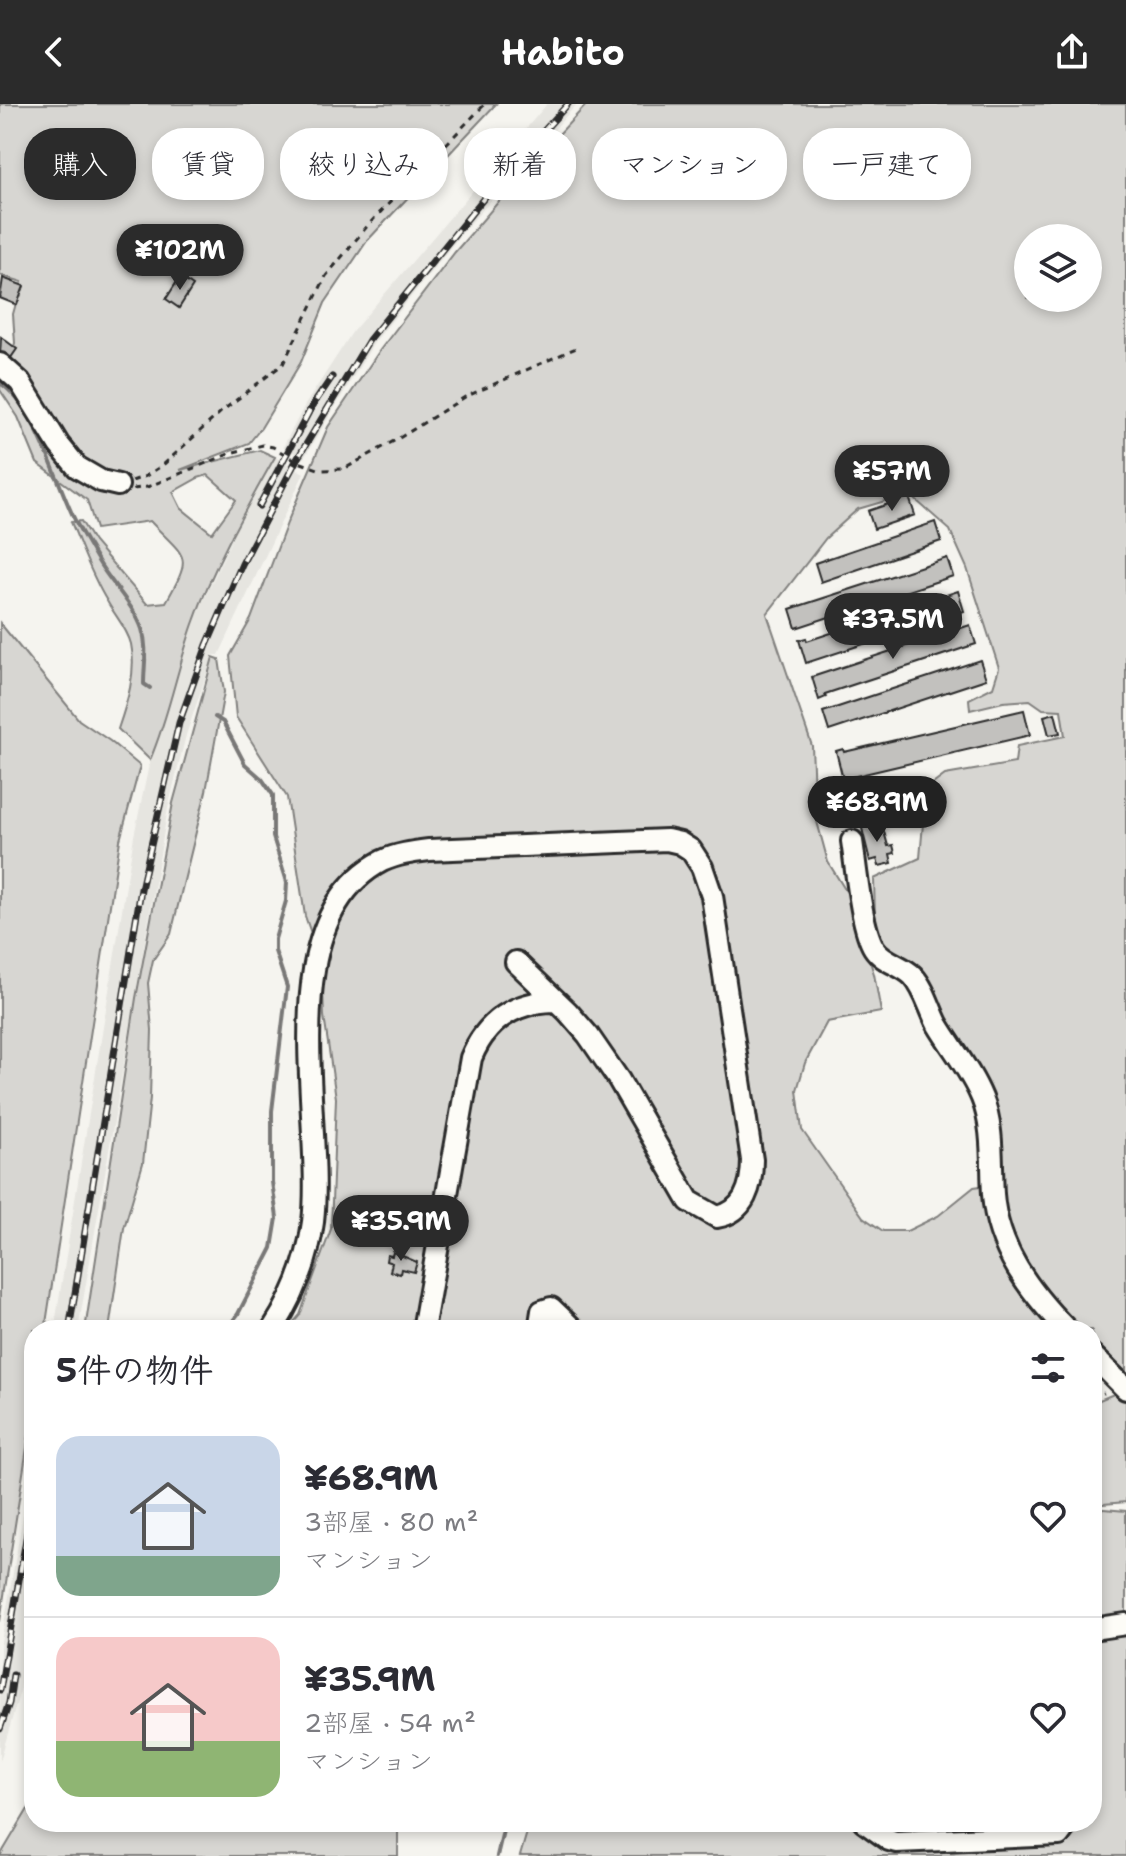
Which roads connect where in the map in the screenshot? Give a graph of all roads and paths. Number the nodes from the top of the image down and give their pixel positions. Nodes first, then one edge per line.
1 (485, 104) edge
2 (576, 348) dead end
3 (0, 364) edge
4 (118, 485) junction
5 (852, 841) dead end
6 (516, 962) dead end
7 (554, 1001) junction
8 (278, 1320) edge
9 (425, 1320) edge
10 (541, 1320) edge
11 (564, 1320) edge
12 (1057, 1320) edge
13 (1102, 1365) edge
14 (1126, 1389) edge
15 (1126, 1624) edge
16 (1102, 1628) edge
17 (878, 1832) edge
18 (1061, 1832) edge

1 - 4 path
2 - 4 path
3 - 4 lane
5 - 12 lane
6 - 7 lane
7 - 8 lane
7 - 9 lane
10 - 11 lane
13 - 14 lane
15 - 16 lane
17 - 18 lane

